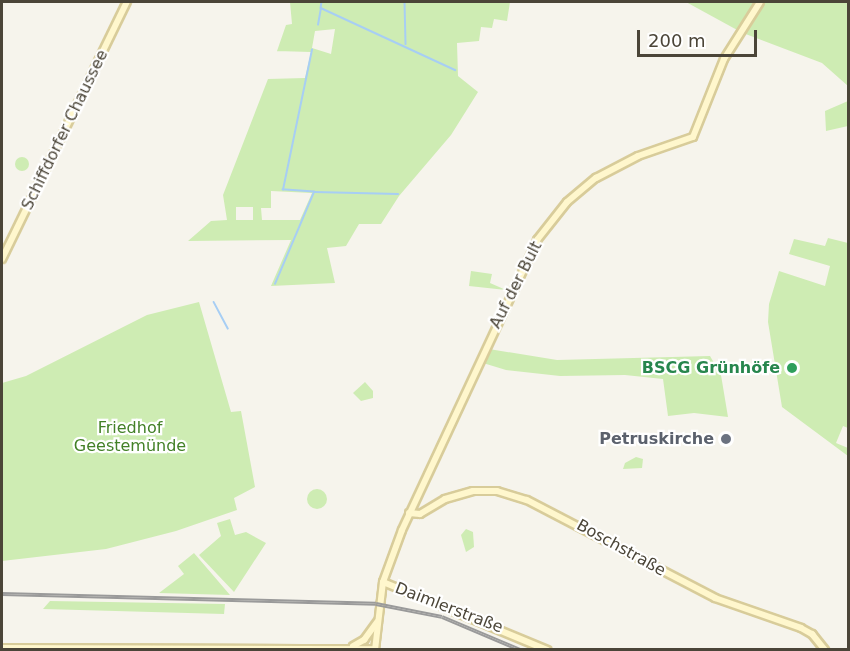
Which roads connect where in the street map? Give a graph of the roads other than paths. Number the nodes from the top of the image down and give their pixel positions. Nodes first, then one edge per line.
1 (127, 2) edge
2 (760, 2) edge
3 (2, 259) edge
4 (409, 513) junction
5 (383, 582) junction
6 (378, 619) junction
7 (79, 647) edge
8 (2, 648) edge
9 (348, 648) junction
10 (375, 649) edge
11 (547, 650) edge
12 (825, 650) edge

1 - 3 street, Schiffdorfer Chaussee
2 - 4 street, Auf der Bult
4 - 5 street, Auf der Bult
4 - 12 street, Boschstraße
5 - 6 street, Auf der Bult
5 - 11 street, Daimlerstraße
6 - 9 street
6 - 10 street, Auf der Bult
7 - 8 street
7 - 9 street
9 - 10 street

